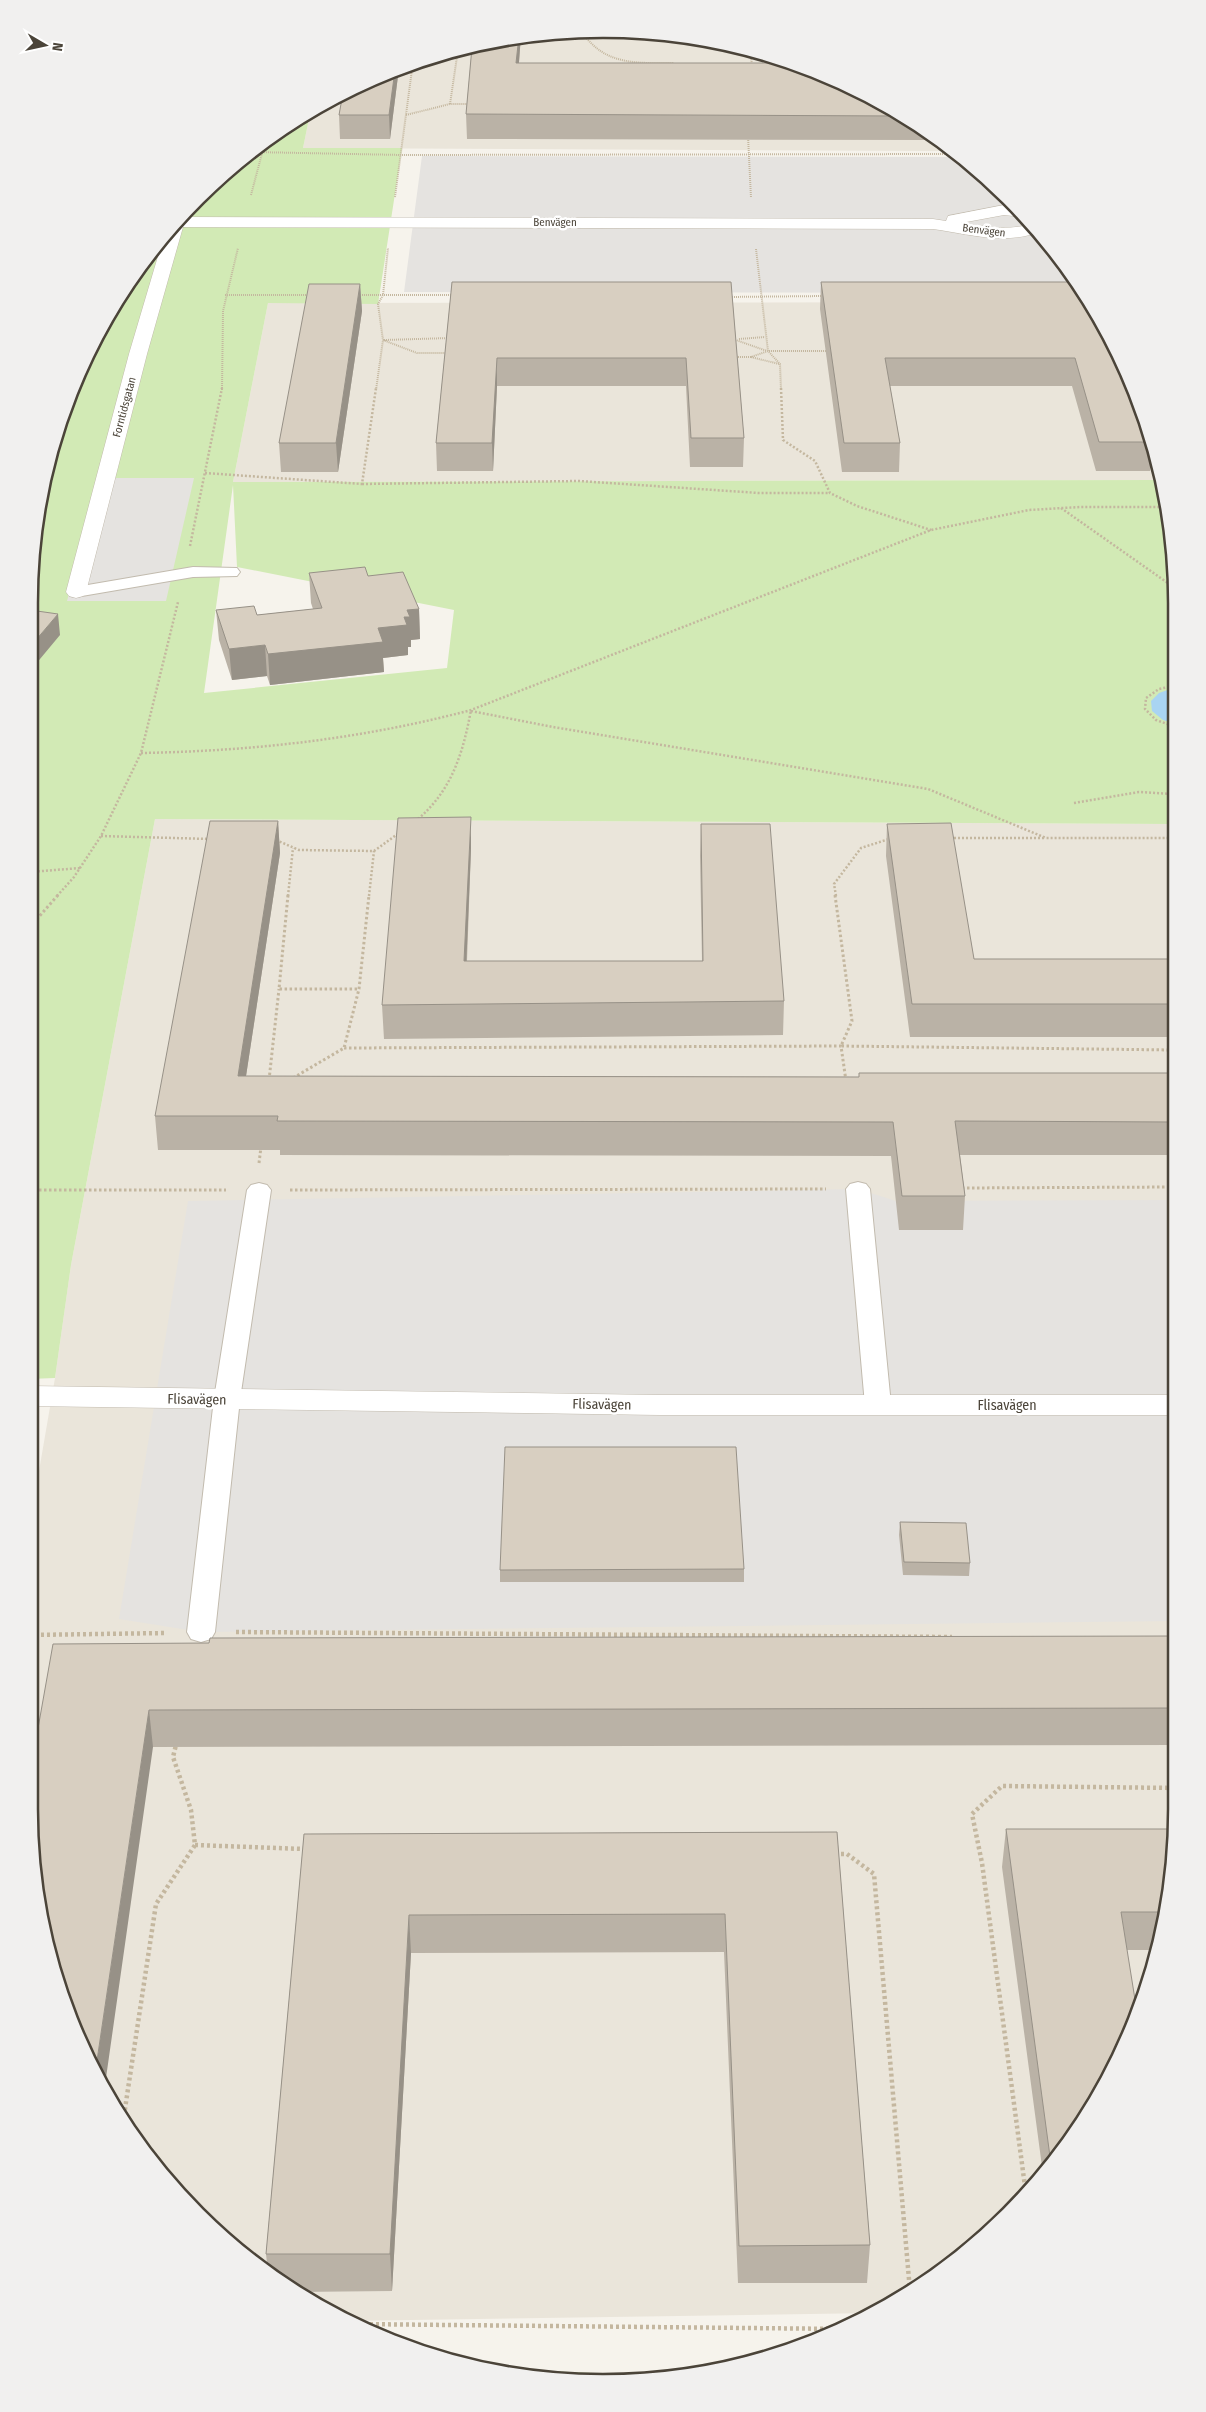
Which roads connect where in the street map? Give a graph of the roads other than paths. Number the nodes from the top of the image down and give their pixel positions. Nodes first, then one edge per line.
1 (1010, 211) edge
2 (185, 223) edge
3 (933, 224) junction
4 (1028, 230) edge
5 (172, 237) edge
6 (231, 572) dead end
7 (76, 592) joint
8 (858, 1189) road end
9 (259, 1190) road end
10 (38, 1396) edge
11 (227, 1399) junction
12 (878, 1405) junction
13 (1168, 1405) edge
14 (201, 1632) road end

1 - 3 street, Benvägen
2 - 3 street, Benvägen
3 - 4 street, Benvägen
5 - 7 street, Forntidsgatan
6 - 7 lane
8 - 12 lane
9 - 11 lane
10 - 11 street, Flisavägen
11 - 12 street, Flisavägen
11 - 14 lane
12 - 13 street, Flisavägen

